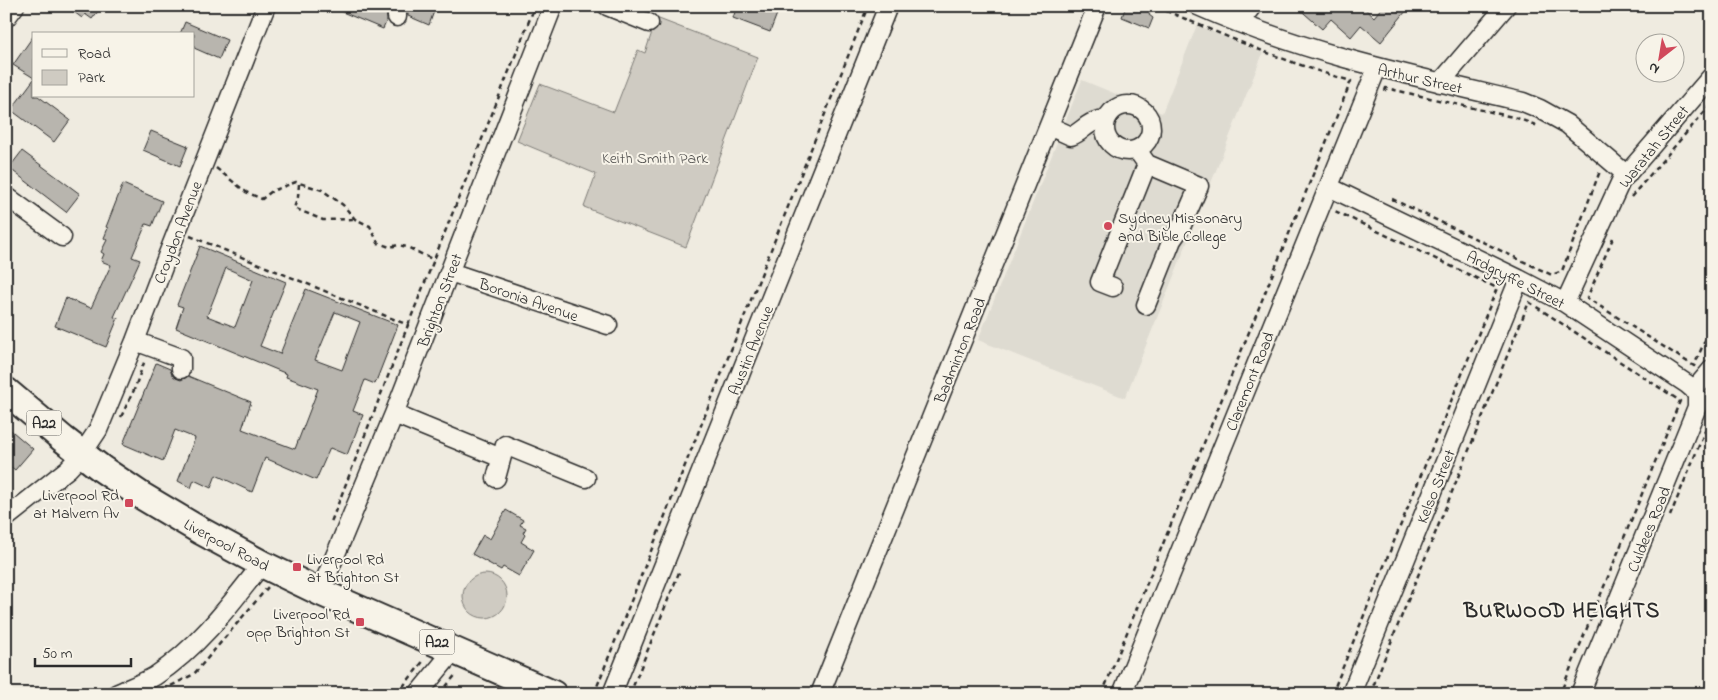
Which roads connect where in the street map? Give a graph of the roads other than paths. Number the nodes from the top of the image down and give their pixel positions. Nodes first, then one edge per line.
1 (15, 6) edge
2 (266, 6) edge
3 (553, 6) edge
4 (607, 6) edge
5 (888, 6) edge
6 (1097, 6) edge
7 (1198, 6) edge
8 (1252, 6) edge
9 (1506, 6) edge
10 (6, 18) edge
11 (649, 23) dead end
12 (1239, 23) junction
13 (1377, 68) junction
14 (1712, 76) edge
15 (1440, 83) junction
16 (1105, 123) junction
17 (1049, 126) junction
18 (1142, 157) junction
19 (1627, 174) junction
20 (1329, 187) junction
21 (6, 196) edge
22 (62, 237) dead end
23 (450, 272) junction
24 (1519, 279) junction
25 (1113, 288) dead end
26 (1565, 304) junction
27 (1146, 305) dead end
28 (608, 325) dead end
29 (135, 341) junction
30 (181, 369) dead end
31 (1712, 369) edge
32 (6, 390) edge
33 (1694, 390) junction
34 (394, 414) junction
35 (82, 454) junction
36 (501, 458) junction
37 (496, 478) dead end
38 (586, 478) dead end
39 (6, 518) edge
40 (262, 564) junction
41 (320, 592) junction
42 (456, 661) junction
43 (116, 694) edge
44 (418, 694) edge
45 (553, 694) edge
46 (612, 694) edge
47 (820, 694) edge
48 (1122, 694) edge
49 (1351, 694) edge
50 (1580, 694) edge

1 - 10 street
2 - 29 street, Croydon Avenue
3 - 23 street, Brighton Street
4 - 11 street
5 - 46 street, Austin Avenue
6 - 17 street, Badminton Road
7 - 12 street, Arthur Street
8 - 12 street
9 - 15 street
12 - 13 street, Arthur Street
13 - 15 street, Arthur Street
13 - 20 street, Claremont Road
14 - 19 street, Waratah Street
15 - 19 street, Arthur Street
16 - 17 street
16 - 18 street
16 - 18 street
17 - 47 street, Badminton Road
18 - 25 street
18 - 27 street
19 - 26 street, Waratah Street
20 - 24 street, Ardgryffe Street
20 - 48 street, Claremont Road
21 - 22 street
23 - 28 street, Boronia Avenue
23 - 34 street, Brighton Street
24 - 26 street, Ardgryffe Street
24 - 49 street, Kelso Street
26 - 33 street, Ardgryffe Street
29 - 30 street
29 - 35 street, Croydon Avenue
31 - 33 street
32 - 35 highway, Liverpool Road / A22
33 - 50 street, Culdees Road
34 - 36 street
34 - 41 street, Brighton Street
35 - 39 street, Croydon Avenue
35 - 40 highway, Liverpool Road / A22
36 - 37 street
36 - 38 street
40 - 41 highway, Liverpool Road / A22
40 - 43 street
41 - 42 highway, Liverpool Road / A22
42 - 44 street
42 - 45 highway, Liverpool Road / A22

